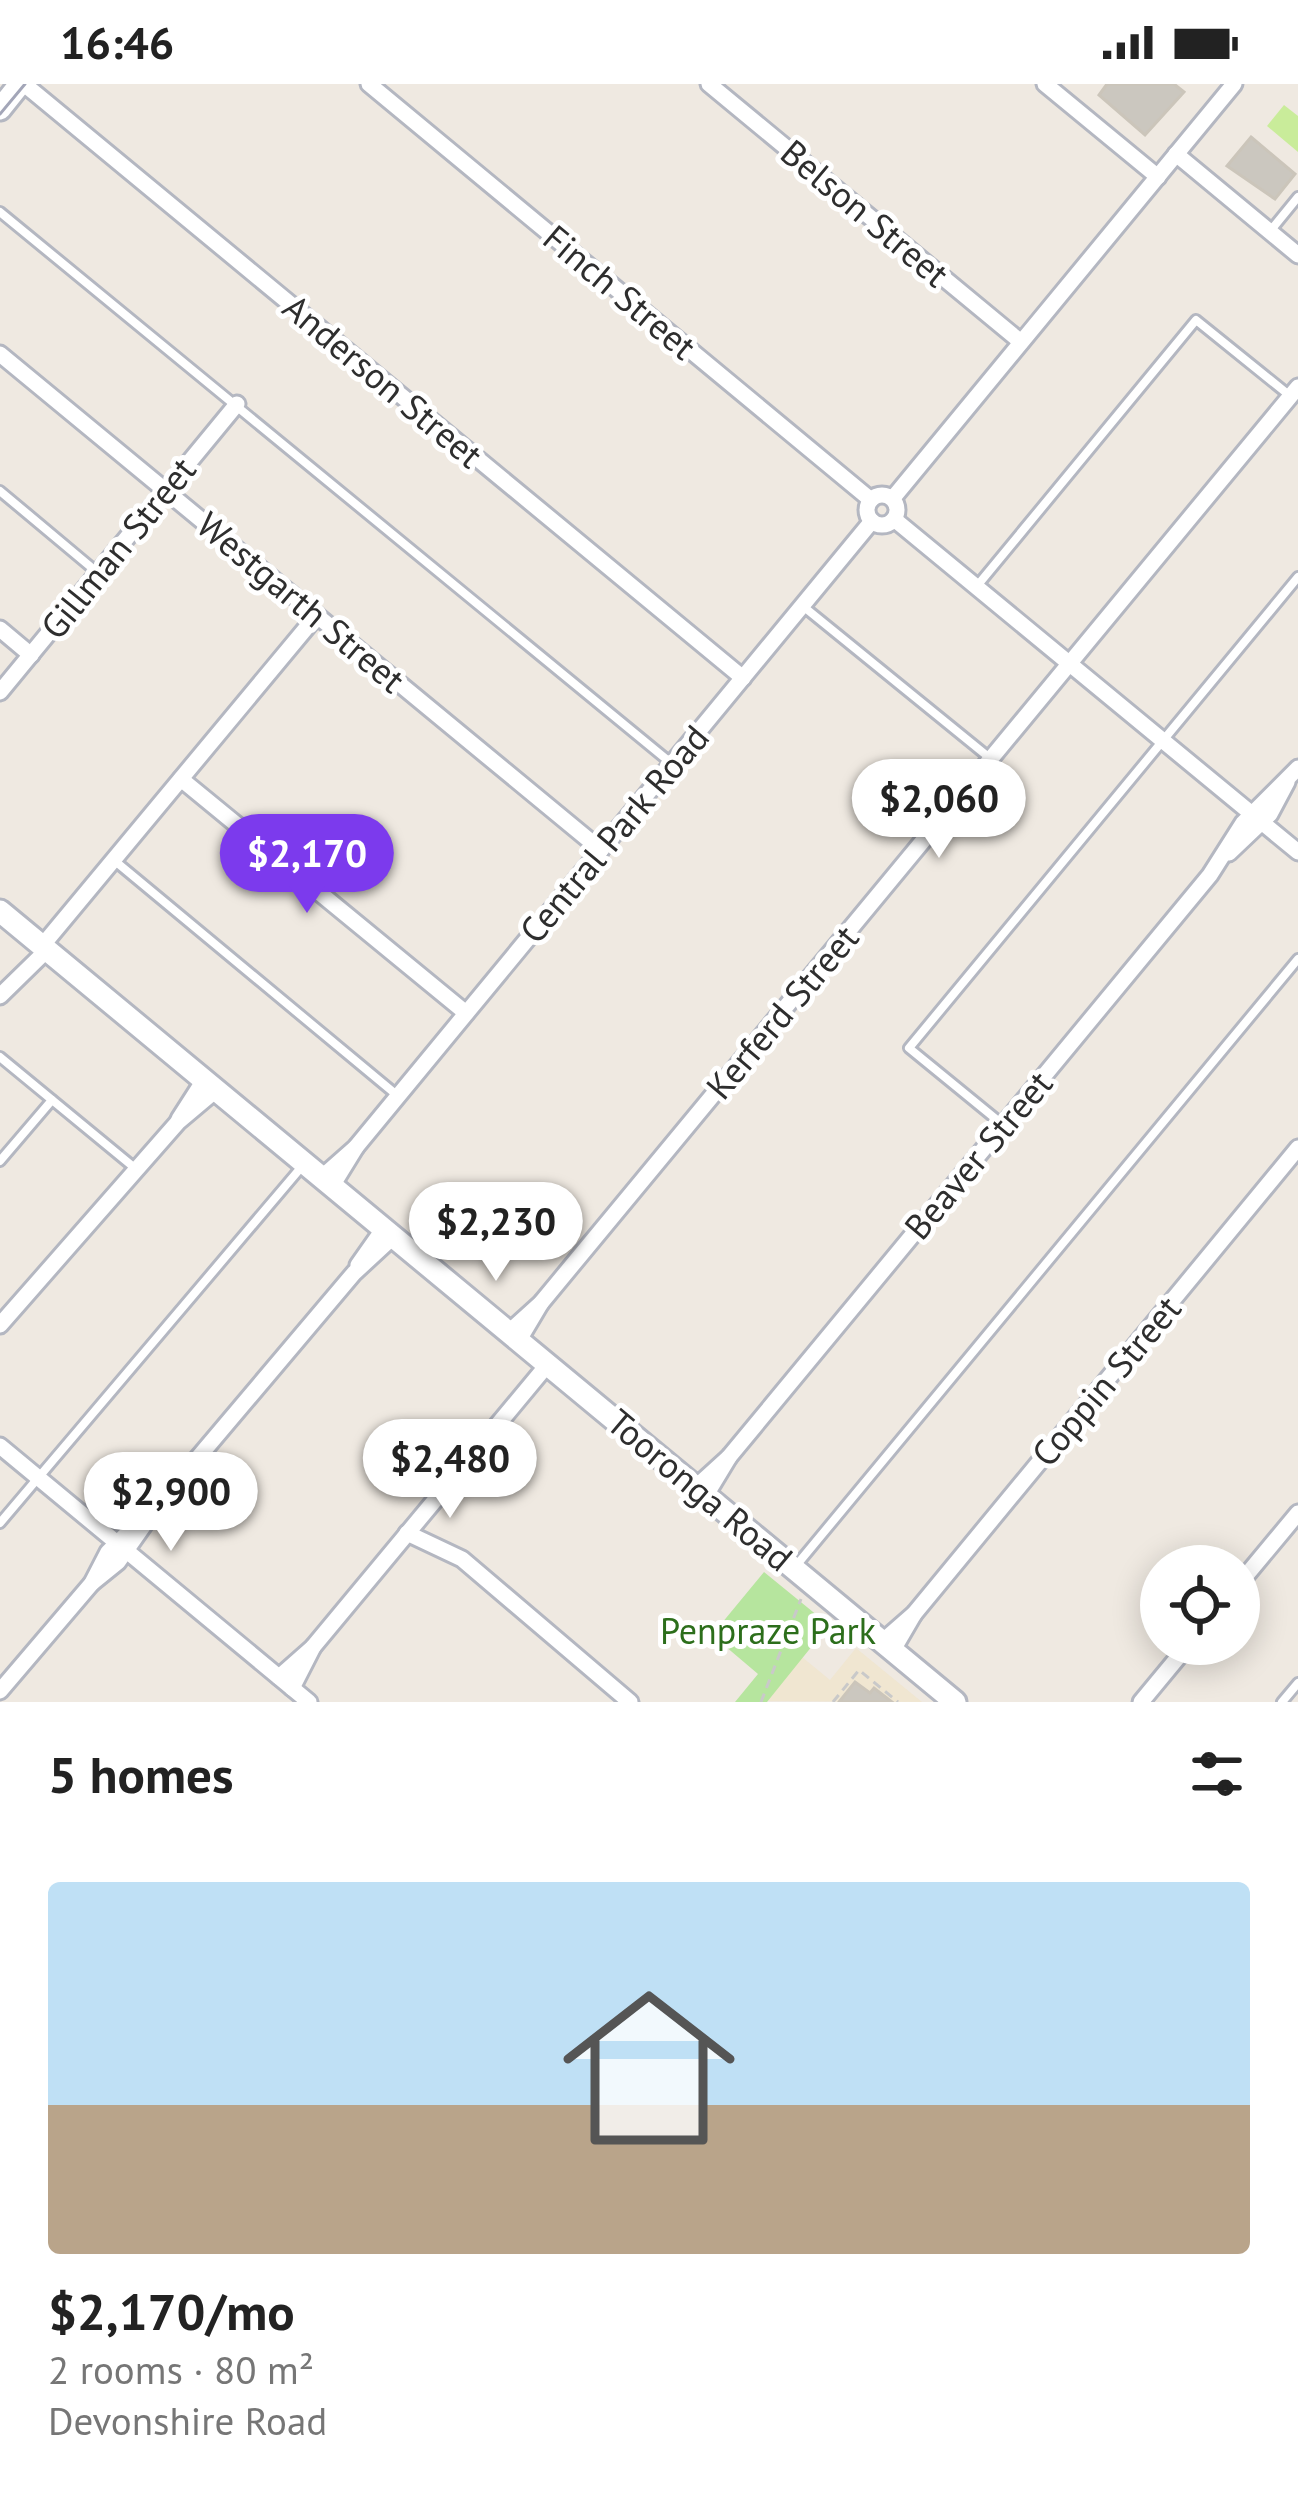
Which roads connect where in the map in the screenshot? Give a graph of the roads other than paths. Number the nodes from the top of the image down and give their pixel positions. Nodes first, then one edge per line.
1 (369, 84) edge
2 (709, 84) edge
3 (1045, 84) edge
4 (1234, 84) edge
5 (18, 85) edge
6 (0, 109) edge
7 (1177, 154) junction
8 (1158, 177) junction
9 (1298, 196) edge
10 (0, 212) edge
11 (1270, 231) junction
12 (1298, 254) edge
13 (1021, 342) junction
14 (0, 354) edge
15 (1294, 392) edge
16 (236, 404) junction
17 (166, 490) junction
18 (0, 491) edge
19 (892, 498) junction
20 (871, 500) junction
21 (894, 519) junction
22 (872, 521) junction
23 (98, 573) junction
24 (1298, 578) edge
25 (976, 586) junction
26 (803, 606) junction
27 (317, 615) junction
28 (0, 629) edge
29 (31, 655) junction
30 (1070, 664) junction
31 (743, 678) junction
32 (0, 692) edge
33 (1163, 741) junction
34 (991, 759) junction
35 (672, 764) junction
36 (1292, 775) edge
37 (181, 779) junction
38 (1257, 818) junction
39 (601, 850) junction
40 (1298, 852) edge
41 (113, 860) junction
42 (0, 911) edge
43 (42, 946) junction
44 (1298, 959) edge
45 (0, 996) edge
46 (466, 1013) junction
47 (0, 1058) edge
48 (210, 1085) junction
49 (398, 1096) junction
50 (52, 1100) junction
51 (1003, 1125) junction
52 (1298, 1148) edge
53 (0, 1161) edge
54 (137, 1170) junction
55 (320, 1175) junction
56 (389, 1232) junction
57 (18, 1311) junction
58 (0, 1325) edge
59 (514, 1336) junction
60 (0, 1339) edge
61 (548, 1364) junction
62 (0, 1446) edge
63 (38, 1478) junction
64 (701, 1491) junction
65 (1298, 1513) edge
66 (419, 1519) junction
67 (0, 1523) edge
68 (407, 1533) junction
69 (436, 1544) junction
70 (123, 1546) junction
71 (1260, 1559) edge
72 (794, 1568) junction
73 (888, 1646) junction
74 (1172, 1665) edge
75 (285, 1682) junction
76 (1298, 1683) edge
77 (0, 1691) edge
78 (309, 1702) edge
79 (630, 1702) edge
80 (956, 1702) edge
81 (1141, 1702) edge
82 (1282, 1702) edge

1 - 20 street, Finch Street
2 - 13 street, Belson Street
3 - 8 street
4 - 7 street
5 - 6 main road
5 - 31 street, Anderson Street
7 - 8 street
7 - 11 street
8 - 13 street
9 - 11 lane
10 - 16 lane
11 - 12 street
13 - 19 street
14 - 17 street, Westgarth Street
15 - 25 lane
15 - 30 street, Kerferd Street
16 - 17 street, Gillman Street
16 - 35 lane
17 - 23 street, Gillman Street
17 - 27 street, Westgarth Street
18 - 23 lane
19 - 20 street
19 - 21 street
20 - 22 street
21 - 22 street
21 - 25 street
22 - 26 street, Central Park Road
23 - 29 street, Gillman Street
24 - 33 lane
25 - 30 street
26 - 31 street, Central Park Road
26 - 34 lane
27 - 37 street
27 - 39 street, Westgarth Street
28 - 29 street
29 - 32 street, Gillman Street
30 - 33 street
30 - 34 street, Kerferd Street
31 - 35 street, Central Park Road
33 - 38 street
33 - 51 lane
34 - 59 street, Kerferd Street
35 - 39 street, Central Park Road
36 - 38 street, Beaver Street
37 - 41 street
37 - 46 street
38 - 40 street
38 - 51 street, Beaver Street
39 - 46 street, Central Park Road
41 - 43 street
41 - 49 lane
42 - 43 main road, Tooronga Road
43 - 45 street
43 - 48 main road, Tooronga Road
44 - 72 lane
46 - 49 street, Central Park Road
47 - 50 lane
48 - 54 street
48 - 55 main road, Tooronga Road
49 - 55 street, Central Park Road
50 - 53 lane
50 - 54 lane
51 - 64 street, Beaver Street
52 - 73 street, Coppin Street
54 - 57 street
55 - 56 main road, Tooronga Road
55 - 63 lane
56 - 59 main road, Tooronga Road
56 - 70 street
57 - 58 street
57 - 60 street
59 - 61 main road, Tooronga Road
61 - 64 main road, Tooronga Road
61 - 66 street
62 - 63 street
63 - 67 lane
63 - 70 street
64 - 72 main road, Tooronga Road
65 - 71 street
66 - 68 street
66 - 69 street
68 - 69 street
68 - 75 street
69 - 79 street
70 - 75 street
70 - 77 street
72 - 73 main road, Tooronga Road
73 - 80 main road, Tooronga Road
74 - 81 street
75 - 78 street
76 - 82 lane

